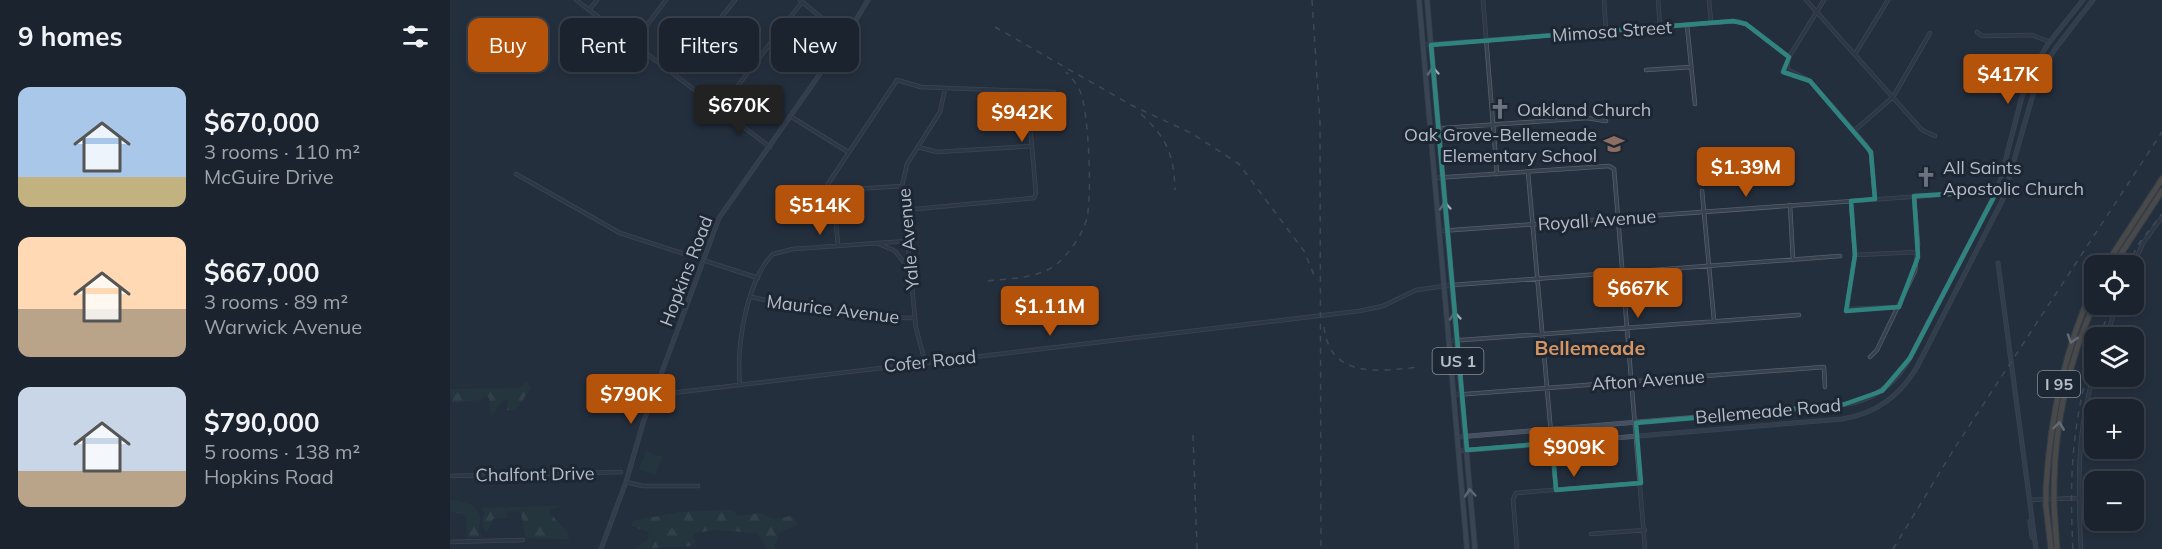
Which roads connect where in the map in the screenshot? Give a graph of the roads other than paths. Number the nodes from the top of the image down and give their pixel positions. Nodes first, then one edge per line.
1 (576, 0) edge
2 (597, 0) edge
3 (666, 0) edge
4 (735, 0) edge
5 (868, 0) edge
6 (1419, 0) edge
7 (1427, 0) edge
8 (1483, 0) edge
9 (1604, 0) edge
10 (1658, 0) edge
11 (1709, 0) edge
12 (1806, 0) edge
13 (1824, 0) edge
14 (1887, 0) edge
15 (2083, 0) edge
16 (2093, 0) edge
17 (801, 1) edge
18 (589, 11) junction
19 (1816, 12) junction
20 (599, 18) edge
21 (821, 18) edge
22 (857, 18) edge
23 (1711, 23) junction
24 (647, 25) edge
25 (1688, 25) junction
26 (1660, 27) junction
27 (1606, 31) junction
28 (1977, 32) dead end
29 (1930, 33) dead end
30 (1486, 40) junction
31 (2050, 42) junction
32 (1423, 45) junction
33 (1431, 45) junction
34 (647, 52) edge
35 (1855, 54) junction
36 (1789, 57) junction
37 (1691, 67) junction
38 (1646, 70) dead end
39 (821, 72) edge
40 (675, 75) junction
41 (945, 89) junction
42 (1028, 91) junction
43 (1054, 92) dead end
44 (1893, 97) junction
45 (1695, 104) dead end
46 (720, 109) junction
47 (790, 116) junction
48 (1606, 120) dead end
49 (1493, 125) junction
50 (1430, 129) junction
51 (1438, 129) junction
52 (1854, 131) junction
53 (1935, 136) dead end
54 (1032, 146) junction
55 (770, 147) junction
56 (918, 147) junction
57 (848, 153) junction
58 (1528, 172) junction
59 (516, 174) dead end
60 (1497, 174) junction
61 (1442, 177) junction
62 (1434, 178) junction
63 (2162, 179) edge
64 (902, 186) junction
65 (1702, 190) dead end
66 (2006, 190) junction
67 (823, 191) junction
68 (833, 191) junction
69 (1997, 191) junction
70 (2162, 191) edge
71 (1914, 196) junction
72 (1875, 199) junction
73 (1851, 201) junction
74 (1790, 205) junction
75 (905, 210) junction
76 (1704, 212) junction
77 (806, 216) dead end
78 (1618, 218) junction
79 (2162, 218) edge
80 (1533, 224) junction
81 (1447, 230) junction
82 (1439, 231) junction
83 (908, 241) junction
84 (875, 243) junction
85 (837, 245) junction
86 (1918, 252) junction
87 (1855, 255) junction
88 (2112, 255) edge
89 (2120, 255) edge
90 (2138, 255) edge
91 (1840, 256) dead end
92 (703, 258) junction
93 (1793, 260) junction
94 (1998, 262) dead end
95 (1709, 266) junction
96 (911, 271) junction
97 (1623, 273) junction
98 (758, 278) junction
99 (1537, 279) junction
100 (1444, 285) junction
101 (1452, 285) junction
102 (752, 297) junction
103 (1899, 307) junction
104 (2084, 311) edge
105 (1799, 315) dead end
106 (2090, 315) edge
107 (915, 318) junction
108 (1714, 321) junction
109 (1628, 327) junction
110 (1542, 333) junction
111 (1449, 340) junction
112 (1457, 340) junction
113 (1870, 357) dead end
114 (925, 362) junction
115 (1633, 381) junction
116 (740, 385) junction
117 (1825, 387) dead end
118 (2091, 387) edge
119 (1547, 388) junction
120 (654, 394) junction
121 (1454, 395) junction
122 (1461, 395) junction
123 (1636, 423) junction
124 (1551, 430) junction
125 (1637, 436) junction
126 (1458, 437) junction
127 (1466, 437) junction
128 (1552, 443) junction
129 (1467, 450) junction
130 (1459, 451) junction
131 (621, 472) dead end
132 (450, 476) edge
133 (626, 482) junction
134 (1641, 483) junction
135 (698, 486) dead end
136 (1556, 490) junction
137 (2078, 498) junction
138 (2028, 500) junction
139 (1645, 530) junction
140 (1591, 534) dead end
141 (523, 540) dead end
142 (450, 542) edge
143 (601, 549) edge
144 (1467, 549) edge
145 (1475, 549) edge
146 (1517, 549) edge
147 (1646, 549) edge
148 (2035, 549) edge
149 (2051, 549) edge
150 (2057, 549) edge
151 (2081, 549) edge

1 - 18 street
2 - 18 street
3 - 24 street
4 - 40 street
5 - 22 main road, Hopkins Road
6 - 32 main road, US 1
7 - 33 main road, US 1
8 - 30 street
9 - 27 street
10 - 26 street
11 - 23 street
12 - 19 street
13 - 19 street
14 - 35 street
15 - 31 main road, Bellemeade Road
16 - 66 main road, Bellemeade Road
17 - 21 street
17 - 46 street
18 - 20 street
19 - 35 street
19 - 36 street
23 - 25 street, Mimosa Street
23 - 36 street, Mimosa Street
25 - 26 street, Mimosa Street
25 - 37 street
26 - 27 street, Mimosa Street
27 - 30 street, Mimosa Street
28 - 31 street
29 - 44 street
30 - 33 street, Mimosa Street
30 - 49 street
31 - 69 main road, Bellemeade Road
32 - 33 street, Mimosa Street
32 - 50 main road, US 1
51 -> 33 main road, US 1
34 - 40 street
35 - 44 street
36 - 52 street, Mimosa Street
37 - 38 street
37 - 45 street
39 - 47 main road, Hopkins Road
40 - 46 street
41 - 42 street
41 - 56 street, Yale Avenue
41 - 57 street
42 - 43 street
42 - 54 street
44 - 52 street
44 - 53 street
46 - 55 street
47 - 55 main road, Hopkins Road
47 - 57 street
48 - 49 street
49 - 51 street
49 - 60 street
50 - 51 street
50 - 62 main road, US 1
51 - 61 main road, US 1
52 - 72 street
54 - 56 street
54 - 75 street
55 - 92 main road, Hopkins Road
56 - 64 street, Yale Avenue
57 - 67 street
58 - 60 street
58 - 78 street
58 - 80 street
59 - 92 street
60 - 61 street
61 - 62 street
81 -> 61 main road, US 1
62 - 82 main road, US 1
63 - 88 highway
64 - 68 street
64 - 75 street, Yale Avenue
65 - 76 street
66 - 69 street, Royall Avenue
66 - 125 main road, Bellemeade Road
67 - 68 street
67 - 77 street
68 - 85 street
69 - 71 street, Royall Avenue
69 - 123 main road, Bellemeade Road
70 - 89 highway
71 - 72 street, Royall Avenue
71 - 86 street
72 - 73 street, Royall Avenue
73 - 74 street, Royall Avenue
73 - 87 street
74 - 76 street, Royall Avenue
74 - 93 street
75 - 83 street, Yale Avenue
76 - 78 street, Royall Avenue
76 - 95 street
78 - 80 street, Royall Avenue
78 - 97 street
79 - 90 street
80 - 81 street, Royall Avenue
80 - 99 street
81 - 82 street, Royall Avenue
81 - 101 main road, US 1
82 - 100 main road, US 1
83 - 84 street
83 - 96 street, Yale Avenue
84 - 85 street
84 - 96 street
85 - 98 street
86 - 87 street
86 - 103 street
87 - 103 street
91 - 93 street, Cofer Road
92 - 98 street
92 - 120 main road, Hopkins Road
93 - 95 street, Cofer Road
94 - 138 main road
95 - 97 street, Cofer Road
95 - 108 street
96 - 107 street, Yale Avenue
97 - 99 street, Cofer Road
97 - 109 street
98 - 102 street
99 - 101 street, Cofer Road
99 - 110 street
100 - 101 street, Cofer Road
100 - 111 main road, US 1
100 - 114 street, Cofer Road
112 -> 101 main road, US 1
102 - 107 street, Maurice Avenue
102 - 116 street
103 - 113 street
104 -> 149 highway, I 95, bridge
105 - 108 street
150 -> 106 highway, I 95, bridge
107 - 114 street, Yale Avenue
108 - 109 street
109 - 110 street
109 - 115 street
110 - 112 street
110 - 119 street
111 - 112 street
111 - 121 main road, US 1
112 - 122 main road, US 1
114 - 116 street, Cofer Road
115 - 117 street, Afton Avenue
115 - 119 street, Afton Avenue
115 - 123 street
116 - 120 street, Cofer Road
118 - 137 street
119 - 122 street, Afton Avenue
119 - 124 street
120 - 133 main road, Hopkins Road
121 - 122 street, Afton Avenue
121 - 126 main road, US 1
122 - 127 main road, US 1
123 - 124 main road, Bellemeade Road
123 - 125 street
124 - 127 main road, Bellemeade Road
124 - 128 street
125 - 128 main road, Bellemeade Road
125 - 134 street
126 - 127 main road, Bellemeade Road
126 - 130 main road, US 1
127 - 129 main road, US 1
128 - 129 main road, Bellemeade Road
128 - 136 street
129 - 130 main road, Bellemeade Road
145 -> 129 main road, US 1
130 - 144 main road, US 1
131 - 132 street, Chalfont Drive
133 - 135 street
133 - 143 main road, Hopkins Road
134 - 136 street
134 - 139 street
136 - 146 street
137 - 138 street
137 - 151 street
138 - 148 main road
139 - 140 street
139 - 147 street
141 - 142 street

